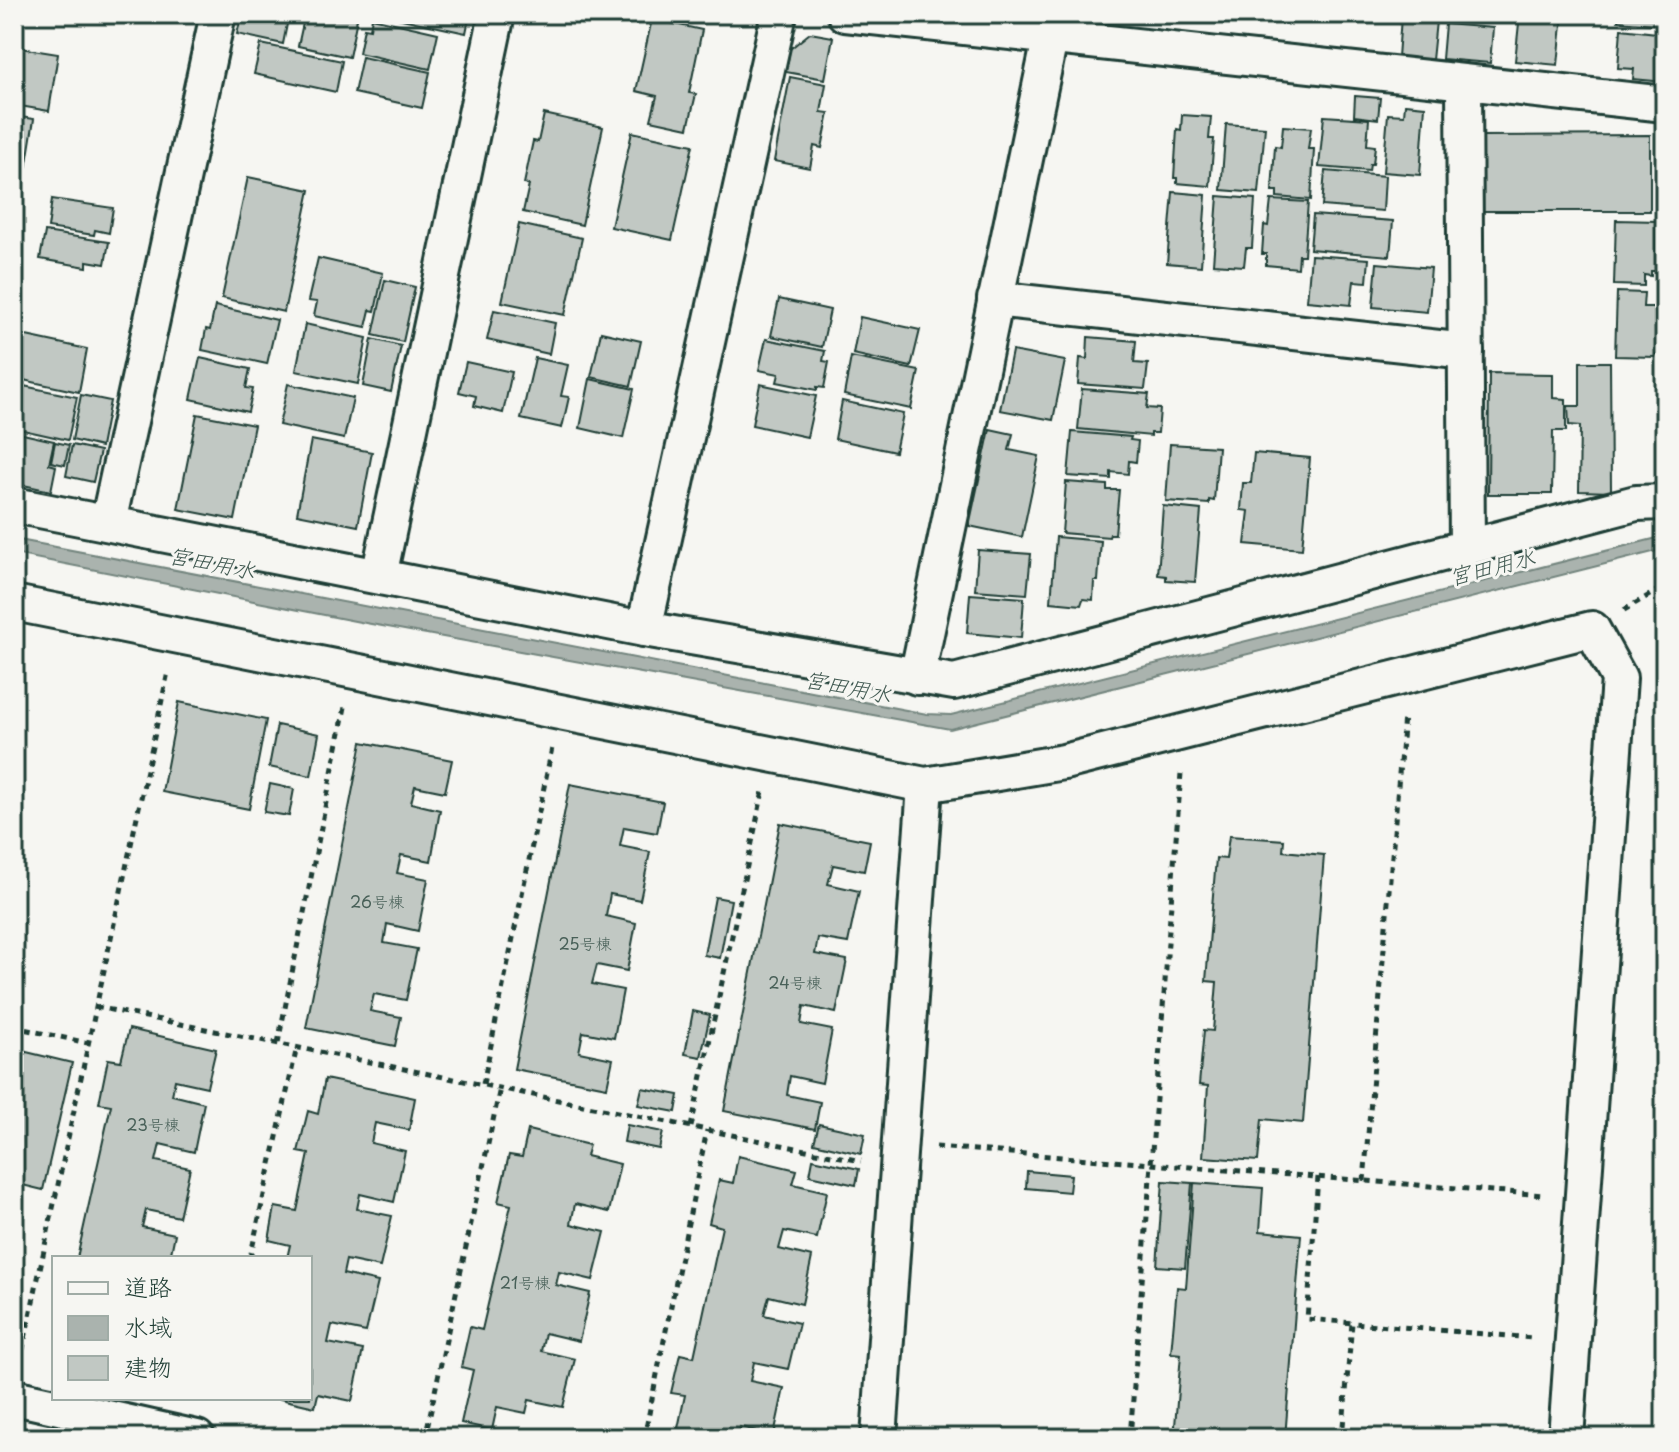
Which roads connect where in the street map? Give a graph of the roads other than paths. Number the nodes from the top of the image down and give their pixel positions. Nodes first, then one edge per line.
1 (218, 14) edge
2 (497, 14) edge
3 (779, 14) edge
4 (845, 14) edge
5 (1053, 26) edge
6 (1464, 84) junction
7 (1665, 104) edge
8 (995, 299) junction
9 (1466, 351) junction
10 (1665, 502) edge
11 (14, 505) edge
12 (108, 523) junction
13 (1467, 548) junction
14 (379, 576) junction
15 (14, 603) edge
16 (644, 629) junction
17 (917, 677) junction
18 (925, 785) junction
19 (16, 1386) edge
20 (52, 1396) edge
21 (65, 1400) edge
22 (197, 1438) edge
23 (879, 1438) edge
24 (1566, 1438) edge

1 - 12 street
2 - 14 street
3 - 16 street
4 - 5 street
5 - 6 street
5 - 8 street
6 - 7 street
6 - 9 street
8 - 9 street
8 - 17 street
9 - 13 street
10 - 13 street
11 - 12 street
12 - 14 street
13 - 17 street
14 - 16 street
15 - 18 street
16 - 17 street
18 - 23 street
18 - 24 street
19 - 20 street
21 - 22 street

